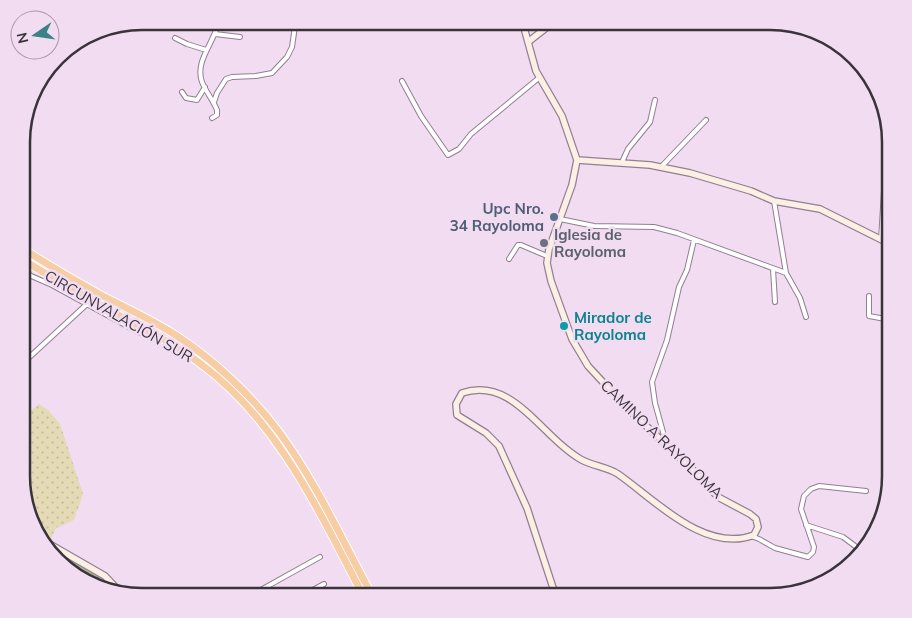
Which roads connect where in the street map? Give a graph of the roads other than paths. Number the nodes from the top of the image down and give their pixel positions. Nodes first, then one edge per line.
1 (216, 30) edge
2 (294, 30) edge
3 (525, 30) edge
4 (543, 30) edge
5 (215, 34) junction
6 (240, 37) dead end
7 (175, 38) dead end
8 (528, 42) junction
9 (206, 50) junction
10 (540, 77) junction
11 (402, 81) dead end
12 (205, 87) junction
13 (182, 92) dead end
14 (655, 100) dead end
15 (214, 102) junction
16 (212, 118) dead end
17 (706, 120) dead end
18 (577, 160) junction
19 (622, 162) junction
20 (661, 167) junction
21 (774, 202) junction
22 (560, 219) junction
23 (882, 224) edge
24 (694, 240) junction
25 (881, 240) joint
26 (30, 253) edge
27 (548, 256) junction
28 (509, 259) dead end
29 (30, 264) edge
30 (30, 269) edge
31 (773, 269) junction
32 (786, 273) junction
33 (30, 275) edge
34 (47, 275) junction
35 (53, 282) junction
36 (869, 296) dead end
37 (775, 302) dead end
38 (87, 304) junction
39 (806, 317) dead end
40 (882, 319) edge
41 (148, 330) junction
42 (30, 357) edge
43 (667, 445) junction
44 (866, 491) dead end
45 (806, 525) junction
46 (751, 536) junction
47 (856, 547) edge
48 (57, 548) edge
49 (320, 557) dead end
50 (112, 584) edge
51 (324, 584) dead end
52 (263, 588) edge
53 (317, 588) edge
54 (359, 588) edge
55 (368, 588) edge
56 (553, 588) edge

1 - 5 street
2 - 15 street
3 - 8 street
4 - 8 street
5 - 6 street
5 - 9 street
7 - 9 street
8 - 10 street
9 - 12 street
10 - 11 street
10 - 18 street
12 - 13 street
12 - 15 street
14 - 19 street
15 - 16 street
17 - 20 street
18 - 19 street
18 - 22 street, CAMINO A RAYOLOMA
19 - 20 street
20 - 21 street
21 - 25 street
21 - 32 street
22 - 24 street
22 - 27 street, CAMINO A RAYOLOMA
23 - 25 street
24 - 31 street
24 - 43 street
26 - 55 highway, CIRCUNVALACIÓN SUR
27 - 28 street
27 - 43 street, CAMINO A RAYOLOMA
29 - 34 highway, CIRCUNVALACIÓN SUR
30 - 34 highway
31 - 32 street
31 - 37 street
32 - 39 street
33 - 35 street
34 - 35 highway, CIRCUNVALACIÓN SUR
35 - 38 street
35 - 41 highway, CIRCUNVALACIÓN SUR
36 - 40 street
38 - 41 street
38 - 42 street
41 - 54 highway, CIRCUNVALACIÓN SUR
43 - 46 street, CAMINO A RAYOLOMA
44 - 45 street
45 - 46 street
45 - 47 street
46 - 56 street
48 - 50 street
49 - 52 street
51 - 53 street

